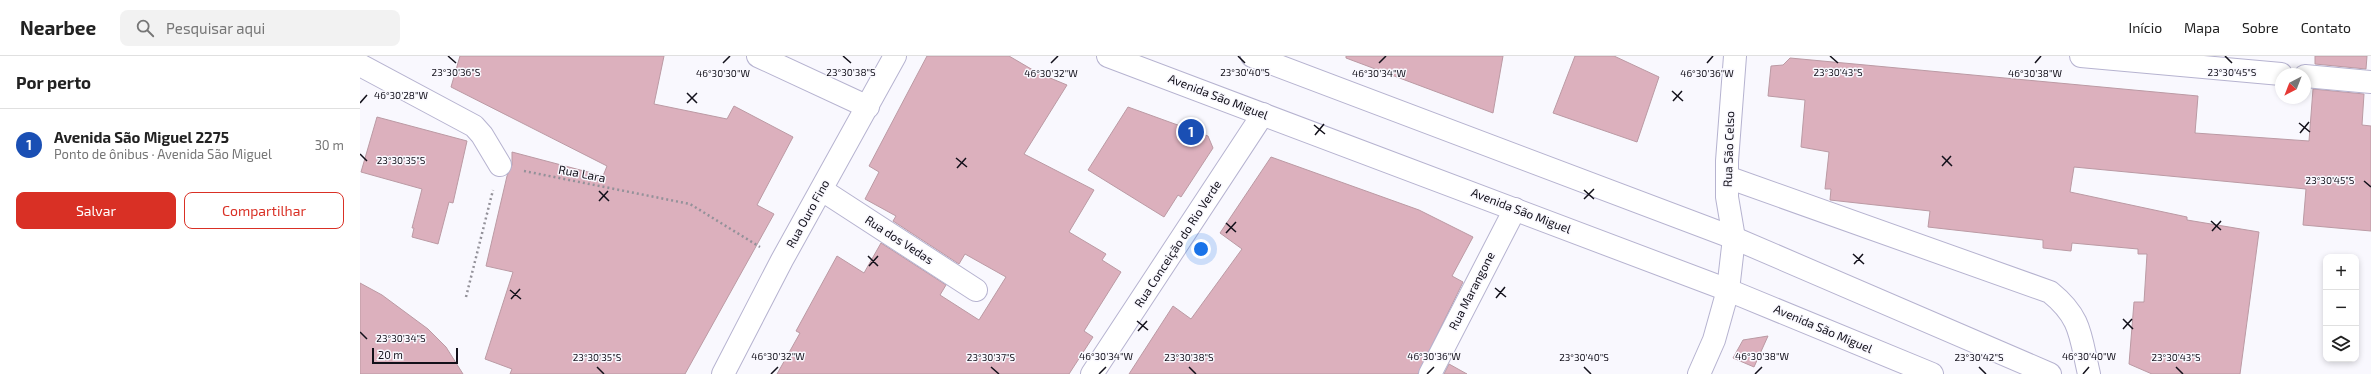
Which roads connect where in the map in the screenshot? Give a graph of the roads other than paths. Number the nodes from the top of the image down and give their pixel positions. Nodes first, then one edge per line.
1 (758, 56) edge
2 (895, 56) edge
3 (1108, 56) edge
4 (1252, 56) edge
5 (1735, 56) edge
6 (2081, 56) edge
7 (360, 65) edge
8 (2275, 73) edge
9 (2311, 77) edge
10 (2371, 82) edge
11 (868, 107) junction
12 (1263, 114) junction
13 (500, 165) road end
14 (1727, 177) junction
15 (822, 190) junction
16 (1515, 209) junction
17 (1734, 238) junction
18 (976, 290) dead end
19 (1728, 290) junction
20 (724, 374) edge
21 (1092, 374) edge
22 (1430, 374) edge
23 (1699, 374) edge
24 (1932, 374) edge
25 (2050, 374) edge
26 (2089, 374) edge

1 - 11 street
2 - 11 street, Rua Ouro Fino
3 - 12 street, Avenida São Miguel
4 - 17 street
5 - 14 street, Rua São Celso
6 - 8 street
7 - 13 street
9 - 10 street
11 - 15 street, Rua Ouro Fino
12 - 16 street, Avenida São Miguel
12 - 21 street, Rua Conceição do Rio Verde
14 - 17 street, Rua São Celso
14 - 26 street
15 - 18 street, Rua dos Vedas
15 - 20 street, Rua Ouro Fino
16 - 19 street, Avenida São Miguel
16 - 22 street, Rua Marangone
17 - 19 street, Rua São Celso
17 - 25 street
19 - 23 street, Rua São Celso
19 - 24 street, Avenida São Miguel

